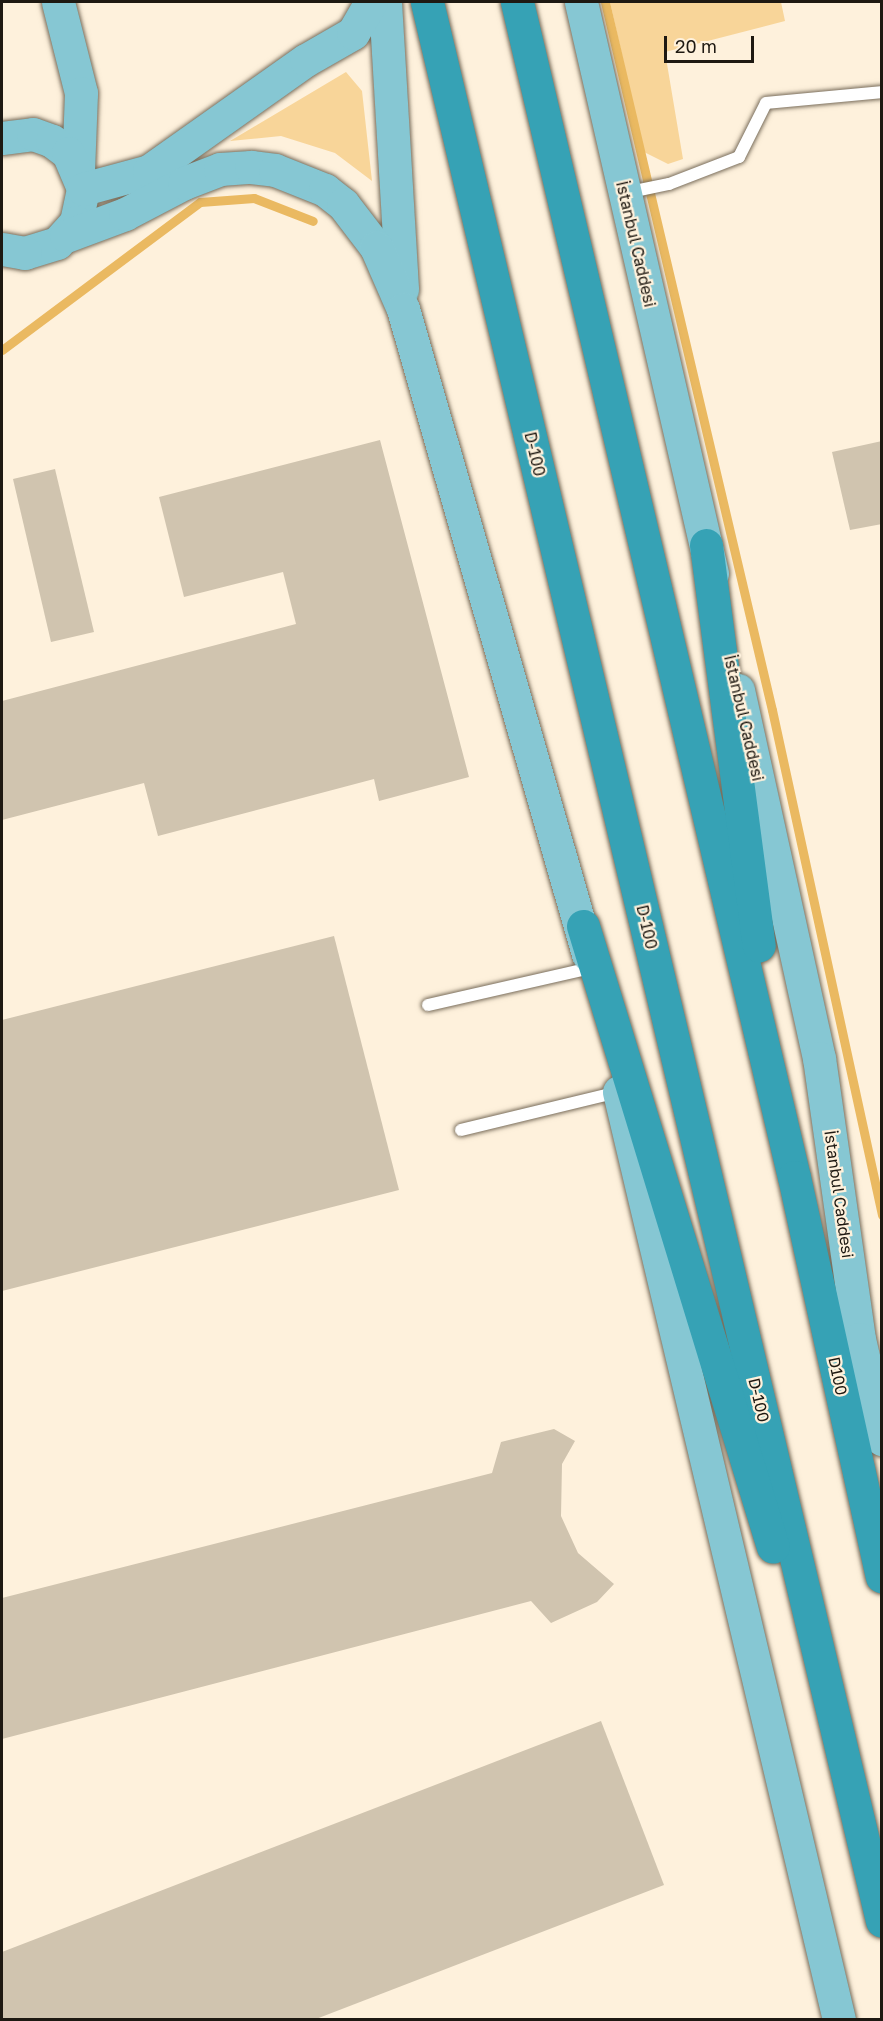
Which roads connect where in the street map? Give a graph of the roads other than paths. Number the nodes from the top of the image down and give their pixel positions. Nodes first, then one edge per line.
1 (371, 2) edge
2 (385, 2) edge
3 (427, 2) edge
4 (517, 2) edge
5 (580, 2) edge
6 (61, 5) edge
7 (882, 92) edge
8 (2, 138) edge
9 (81, 179) junction
10 (624, 193) junction
11 (66, 236) junction
12 (9, 259) edge
13 (403, 309) junction
14 (706, 545) junction
15 (583, 926) junction
16 (591, 968) junction
17 (428, 1005) dead end
18 (619, 1092) junction
19 (461, 1130) dead end
20 (794, 1177) junction
21 (882, 1439) edge
22 (882, 1576) edge
23 (866, 1853) junction
24 (882, 1922) edge
25 (839, 2019) edge

1 - 9 main road
2 - 13 main road
3 - 23 highway, D-100 / D-100
4 - 20 highway
5 - 10 main road, İstanbul Caddesi
6 - 9 main road
7 - 10 lane
8 - 9 main road
9 - 11 main road
10 - 14 main road, İstanbul Caddesi
11 - 12 main road
11 - 13 main road
13 - 15 main road
14 - 20 highway
14 - 21 main road, İstanbul Caddesi
15 - 16 main road
15 - 23 highway
16 - 17 lane
16 - 18 main road
18 - 19 lane
18 - 25 main road
20 - 22 highway, D100 / D100
23 - 24 highway

